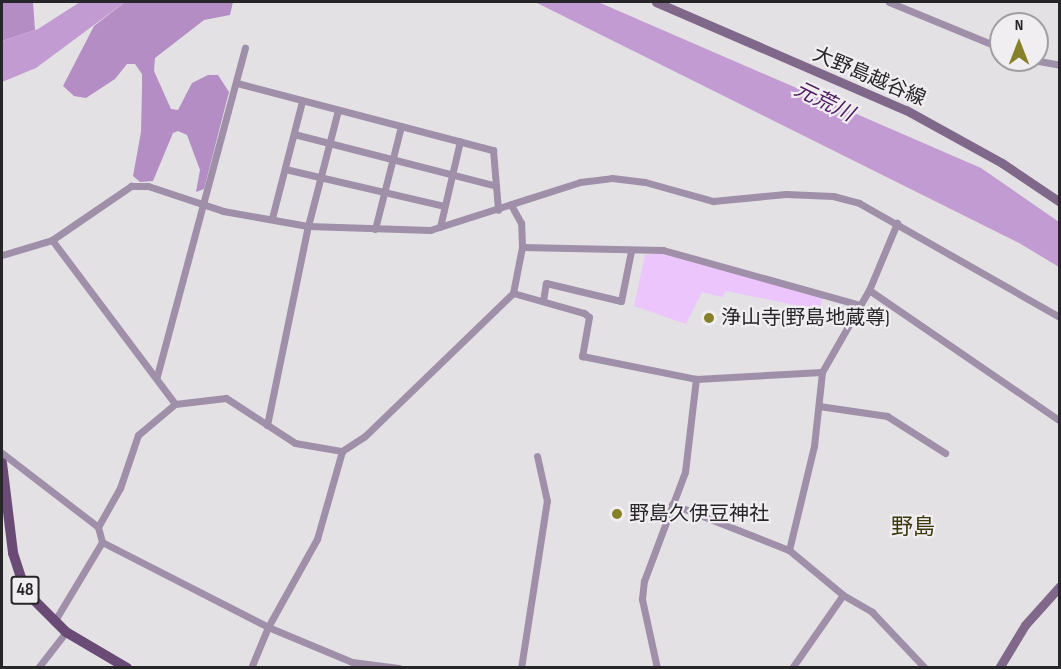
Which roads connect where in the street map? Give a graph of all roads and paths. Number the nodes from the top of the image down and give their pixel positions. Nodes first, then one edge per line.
1 (656, 2) edge
2 (889, 2) edge
3 (989, 43) edge
4 (245, 48) dead end
5 (237, 83) junction
6 (302, 100) junction
7 (338, 110) junction
8 (401, 126) junction
9 (294, 134) junction
10 (460, 141) junction
11 (330, 143) junction
12 (393, 159) junction
13 (285, 169) junction
14 (452, 174) junction
15 (321, 178) junction
16 (493, 184) junction
17 (384, 192) junction
18 (1059, 202) edge
19 (512, 205) junction
20 (201, 206) junction
21 (444, 206) junction
22 (498, 210) junction
23 (272, 218) junction
24 (897, 223) junction
25 (308, 226) junction
26 (440, 228) junction
27 (375, 229) junction
28 (52, 240) junction
29 (522, 247) junction
30 (631, 251) junction
31 (2, 255) edge
32 (869, 290) junction
33 (513, 293) junction
34 (543, 301) junction
35 (860, 305) junction
36 (1059, 317) edge
37 (822, 372) junction
38 (157, 376) junction
39 (696, 379) junction
40 (175, 404) junction
41 (819, 406) junction
42 (1059, 421) edge
43 (267, 425) junction
44 (342, 451) junction
45 (2, 453) edge
46 (945, 453) dead end
47 (537, 456) dead end
48 (2, 463) edge
49 (672, 504) junction
50 (98, 527) junction
51 (102, 542) junction
52 (789, 550) junction
53 (1059, 586) edge
54 (843, 595) junction
55 (54, 622) junction
56 (268, 627) junction
57 (66, 632) junction
58 (38, 668) edge
59 (127, 668) edge
60 (251, 668) edge
61 (399, 668) edge
62 (521, 668) edge
63 (657, 668) edge
64 (792, 668) edge
65 (925, 668) edge
66 (999, 668) edge

1 - 18 main road, 大野島越谷線
2 - 3 street
4 - 5 street
5 - 6 street
5 - 20 street
6 - 7 street
6 - 9 street
7 - 8 street
7 - 11 street
8 - 10 street
8 - 12 street
9 - 11 street
9 - 13 street
10 - 14 street
10 - 16 street
11 - 12 street
11 - 15 street
12 - 14 street
12 - 17 street
13 - 15 street
13 - 23 street
14 - 16 street
14 - 21 street
15 - 17 street
15 - 25 street
16 - 22 street
17 - 21 street
17 - 27 street
19 - 22 street
19 - 24 street
19 - 29 street
20 - 23 street
20 - 28 street
20 - 38 street
21 - 26 street
22 - 26 street
23 - 25 street
24 - 32 street
24 - 36 street
25 - 27 street
25 - 43 street
26 - 27 street
28 - 31 street
28 - 38 street
29 - 30 street
29 - 33 street
30 - 34 street
30 - 35 street
32 - 35 street
32 - 42 street
33 - 34 street
33 - 44 street
34 - 39 street
35 - 37 street
37 - 39 street
37 - 41 street
38 - 40 street
39 - 49 street
40 - 43 street
40 - 50 street
41 - 46 street
41 - 52 street
43 - 44 street
44 - 56 street
45 - 50 street
47 - 62 street
48 - 55 main road, 48
49 - 52 street
49 - 63 street
50 - 51 street
51 - 55 street
51 - 56 street
52 - 54 street
53 - 66 main road
54 - 64 street
54 - 65 street
55 - 57 main road, 48
56 - 60 street
56 - 61 street
57 - 58 street
57 - 59 main road, 48

